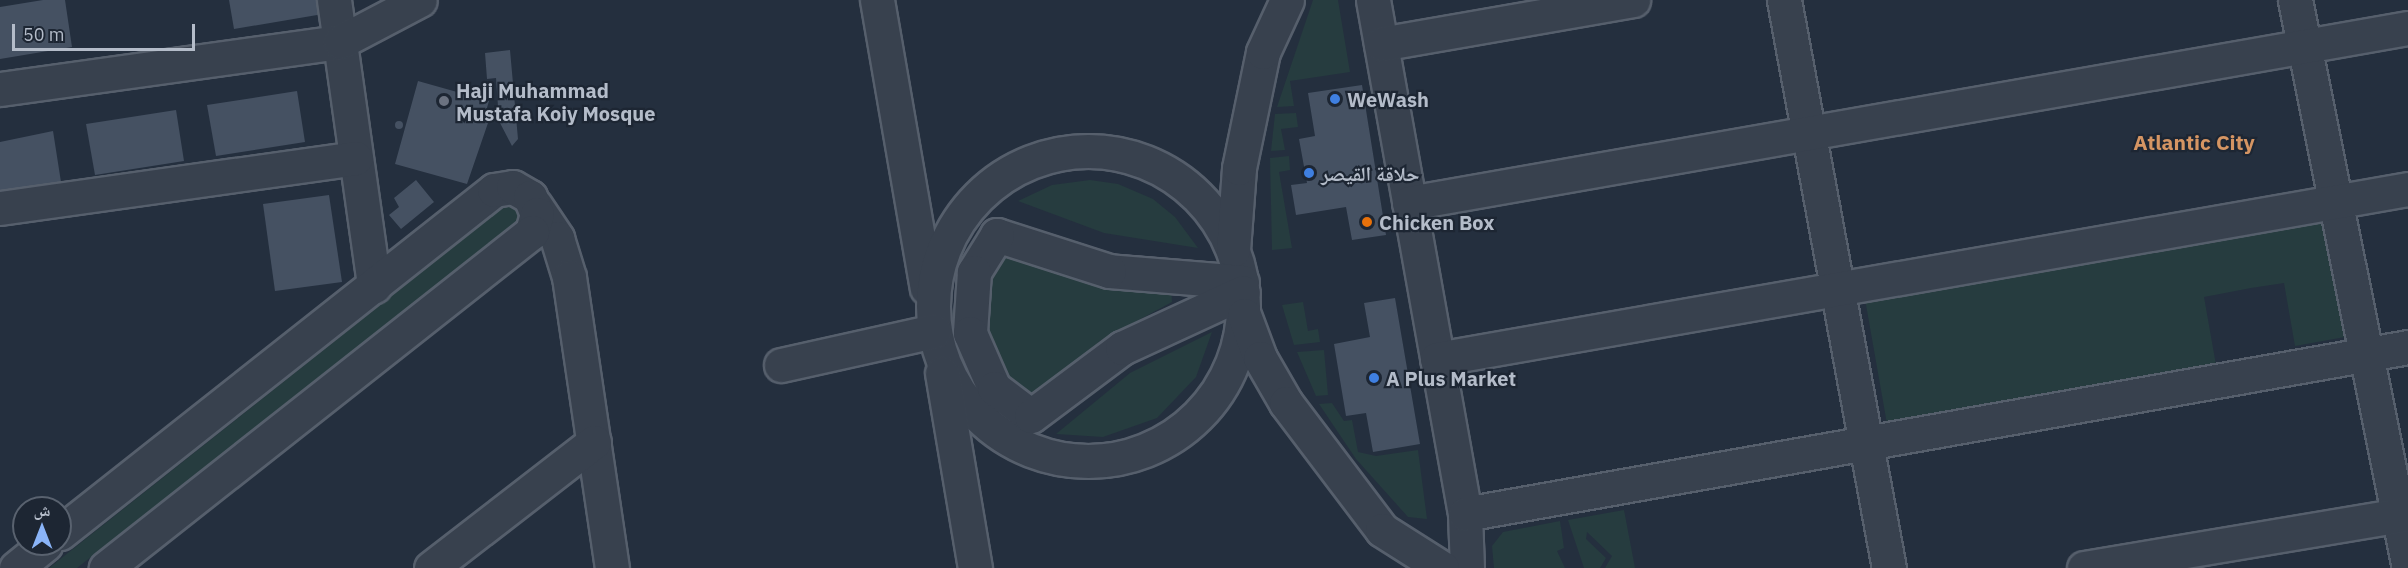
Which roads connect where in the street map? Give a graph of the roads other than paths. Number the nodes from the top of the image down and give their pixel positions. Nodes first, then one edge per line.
1 (334, 0) edge
2 (420, 0) edge
3 (877, 0) edge
4 (1287, 0) edge
5 (1373, 0) edge
6 (1633, 0) edge
7 (1784, 0) edge
8 (2295, 0) edge
9 (2408, 28) edge
10 (340, 42) junction
11 (1381, 44) junction
12 (2304, 46) junction
13 (0, 89) edge
14 (1809, 133) junction
15 (356, 158) junction
16 (1239, 168) junction
17 (1190, 189) junction
18 (2408, 189) edge
19 (2337, 201) junction
20 (1409, 203) junction
21 (535, 205) junction
22 (0, 208) edge
23 (1233, 250) junction
24 (374, 286) junction
25 (1838, 289) junction
26 (1243, 296) junction
27 (934, 331) junction
28 (2408, 347) edge
29 (2366, 355) junction
30 (1437, 359) junction
31 (781, 365) dead end
32 (1224, 381) junction
33 (1274, 382) junction
34 (594, 442) junction
35 (1867, 443) junction
36 (1465, 514) junction
37 (2403, 514) edge
38 (72, 524) edge
39 (31, 556) edge
40 (2408, 563) edge
41 (16, 568) edge
42 (106, 568) edge
43 (431, 568) edge
44 (612, 568) edge
45 (975, 568) edge
46 (1442, 568) edge
47 (1467, 568) edge
48 (1889, 568) edge
49 (2084, 568) edge

1 - 10 street
2 - 10 street
3 - 27 street
4 - 16 street
5 - 11 street
6 - 11 street
7 - 14 street
8 - 12 street
9 - 12 street
10 - 13 street
10 - 15 street
11 - 20 street
12 - 14 street
12 - 19 street
14 - 20 street
14 - 25 street
15 - 22 street
15 - 24 street
16 - 17 street
16 - 23 street
17 - 23 street
17 - 27 street
18 - 19 street
19 - 25 street
19 - 29 street
20 - 30 street
21 - 24 street
21 - 34 street
21 - 42 street
23 - 26 street
24 - 38 street
25 - 30 street
25 - 35 street
26 - 26 street
26 - 32 street
26 - 33 street
27 - 31 street
27 - 32 street
27 - 45 street
28 - 29 street
29 - 35 street
29 - 37 street
30 - 36 street
32 - 33 street
33 - 46 street
34 - 43 street
34 - 44 street
35 - 36 street
35 - 48 street
36 - 47 street
37 - 40 street
37 - 49 street
39 - 41 street

